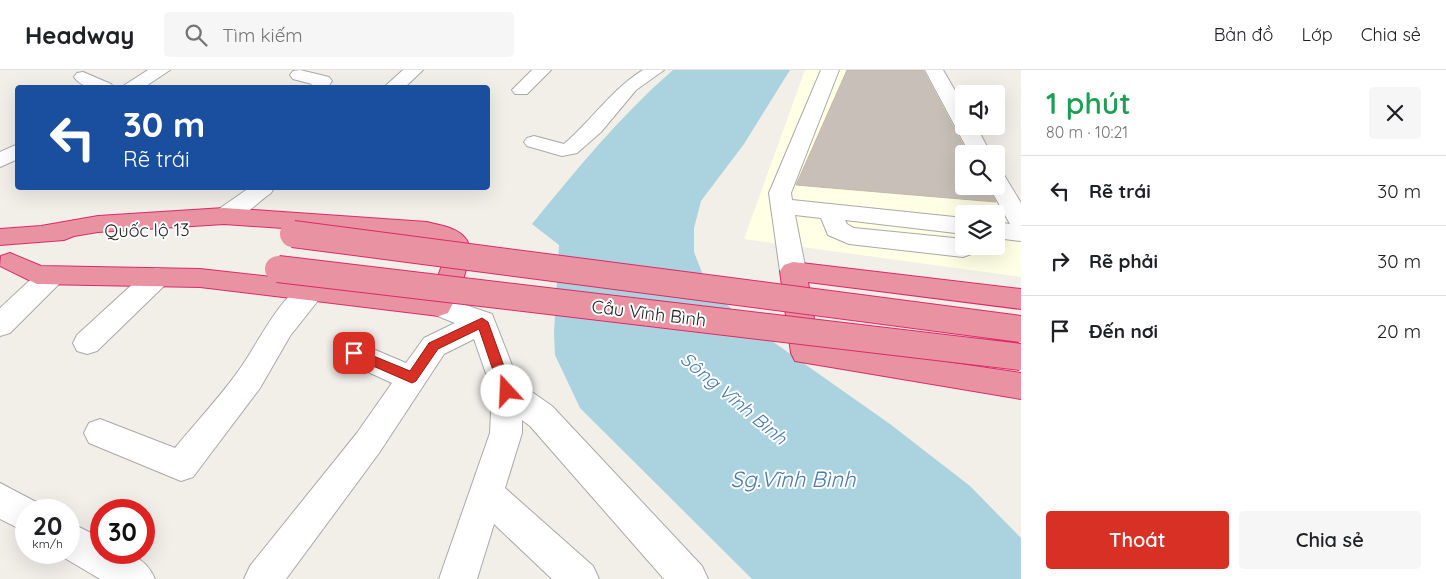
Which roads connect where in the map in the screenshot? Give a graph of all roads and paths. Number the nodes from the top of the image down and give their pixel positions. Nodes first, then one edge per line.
1 (161, 70) edge
2 (414, 70) edge
3 (542, 70) edge
4 (654, 70) edge
5 (830, 70) edge
6 (934, 70) edge
7 (299, 75) dead end
8 (83, 77) dead end
9 (100, 85) edge
10 (135, 85) edge
11 (320, 85) edge
12 (396, 85) edge
13 (521, 90) dead end
14 (955, 107) edge
15 (534, 142) dead end
16 (15, 152) edge
17 (0, 160) edge
18 (260, 190) edge
19 (1005, 195) edge
20 (783, 206) junction
21 (224, 216) junction
22 (1021, 223) edge
23 (1005, 231) edge
24 (48, 232) junction
25 (1021, 233) edge
26 (293, 234) joint
27 (4, 235) edge
28 (955, 248) edge
29 (5, 263) edge
30 (278, 269) joint
31 (793, 271) junction
32 (51, 276) junction
33 (157, 277) junction
34 (311, 291) junction
35 (1021, 299) edge
36 (439, 306) junction
37 (482, 322) junction
38 (0, 325) edge
39 (1021, 328) edge
40 (87, 343) dead end
41 (354, 353) dead end
42 (1021, 357) edge
43 (412, 378) junction
44 (1021, 386) edge
45 (507, 391) junction
46 (100, 433) dead end
47 (486, 494) junction
48 (0, 500) edge
49 (15, 509) edge
50 (80, 546) edge
51 (136, 579) edge
52 (263, 579) edge
53 (458, 579) edge
54 (580, 579) edge
55 (689, 579) edge

1 - 10 street
2 - 12 street
3 - 13 street
4 - 15 street
5 - 20 street
6 - 14 street
7 - 11 street
8 - 9 street
16 - 17 street
18 - 21 street
19 - 22 street
20 - 28 street
20 - 31 street
21 - 24 highway
21 - 36 highway
23 - 25 street
24 - 26 highway, Quốc lộ 13
24 - 27 highway, Quốc lộ 13
26 - 39 highway, Cầu Vĩnh Bình, bridge
29 - 30 highway, Quốc lộ 13
29 - 32 highway
30 - 42 highway, Cầu Vĩnh Bình, bridge
31 - 35 highway
31 - 44 highway
32 - 33 highway
32 - 38 street
33 - 34 highway
33 - 40 street
34 - 36 highway
34 - 46 street
36 - 37 street
37 - 43 street
37 - 45 street
41 - 43 street
43 - 52 street
45 - 47 street
45 - 55 street
47 - 53 street
47 - 54 street
48 - 49 street
50 - 51 street

